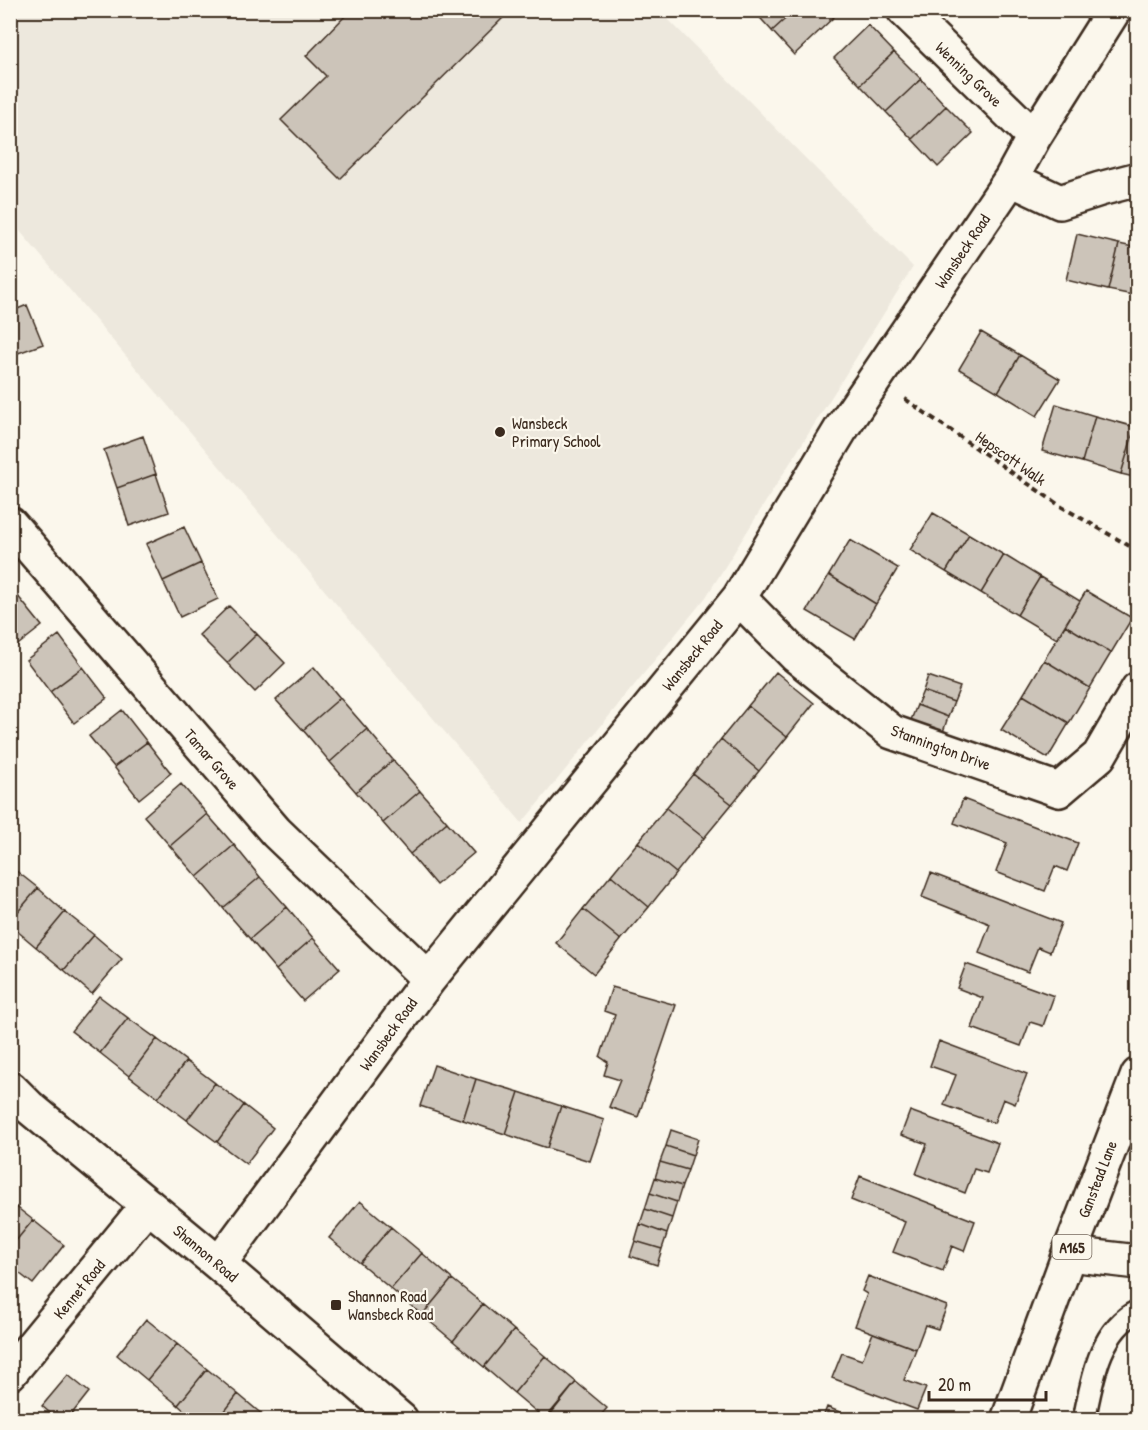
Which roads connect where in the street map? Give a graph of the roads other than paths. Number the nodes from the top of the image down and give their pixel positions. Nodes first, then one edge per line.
1 (904, 10) edge
2 (1114, 10) edge
3 (1034, 137) junction
4 (1011, 179) junction
5 (1137, 179) edge
6 (10, 524) edge
7 (739, 598) junction
8 (1137, 689) edge
9 (429, 979) junction
10 (1137, 1075) edge
11 (10, 1088) edge
12 (148, 1205) junction
13 (1069, 1254) junction
14 (1137, 1262) edge
15 (219, 1264) junction
16 (1137, 1311) edge
17 (10, 1373) edge
18 (401, 1419) edge
19 (1008, 1419) edge
20 (1084, 1419) edge

1 - 3 main road, Wenning Grove
2 - 3 main road, Wansbeck Road
3 - 4 main road, Wansbeck Road
4 - 5 main road
4 - 7 main road, Wansbeck Road
6 - 9 main road, Tamar Grove
7 - 8 main road, Stannington Drive
7 - 9 main road, Wansbeck Road
9 - 15 main road, Wansbeck Road
10 - 13 main road, Ganstead Lane / A165
11 - 12 main road, Shannon Road
12 - 15 main road, Shannon Road
12 - 17 main road, Kennet Road
13 - 14 main road
13 - 19 main road, Ganstead Lane / A165
15 - 18 main road, Shannon Road
16 - 20 lane

